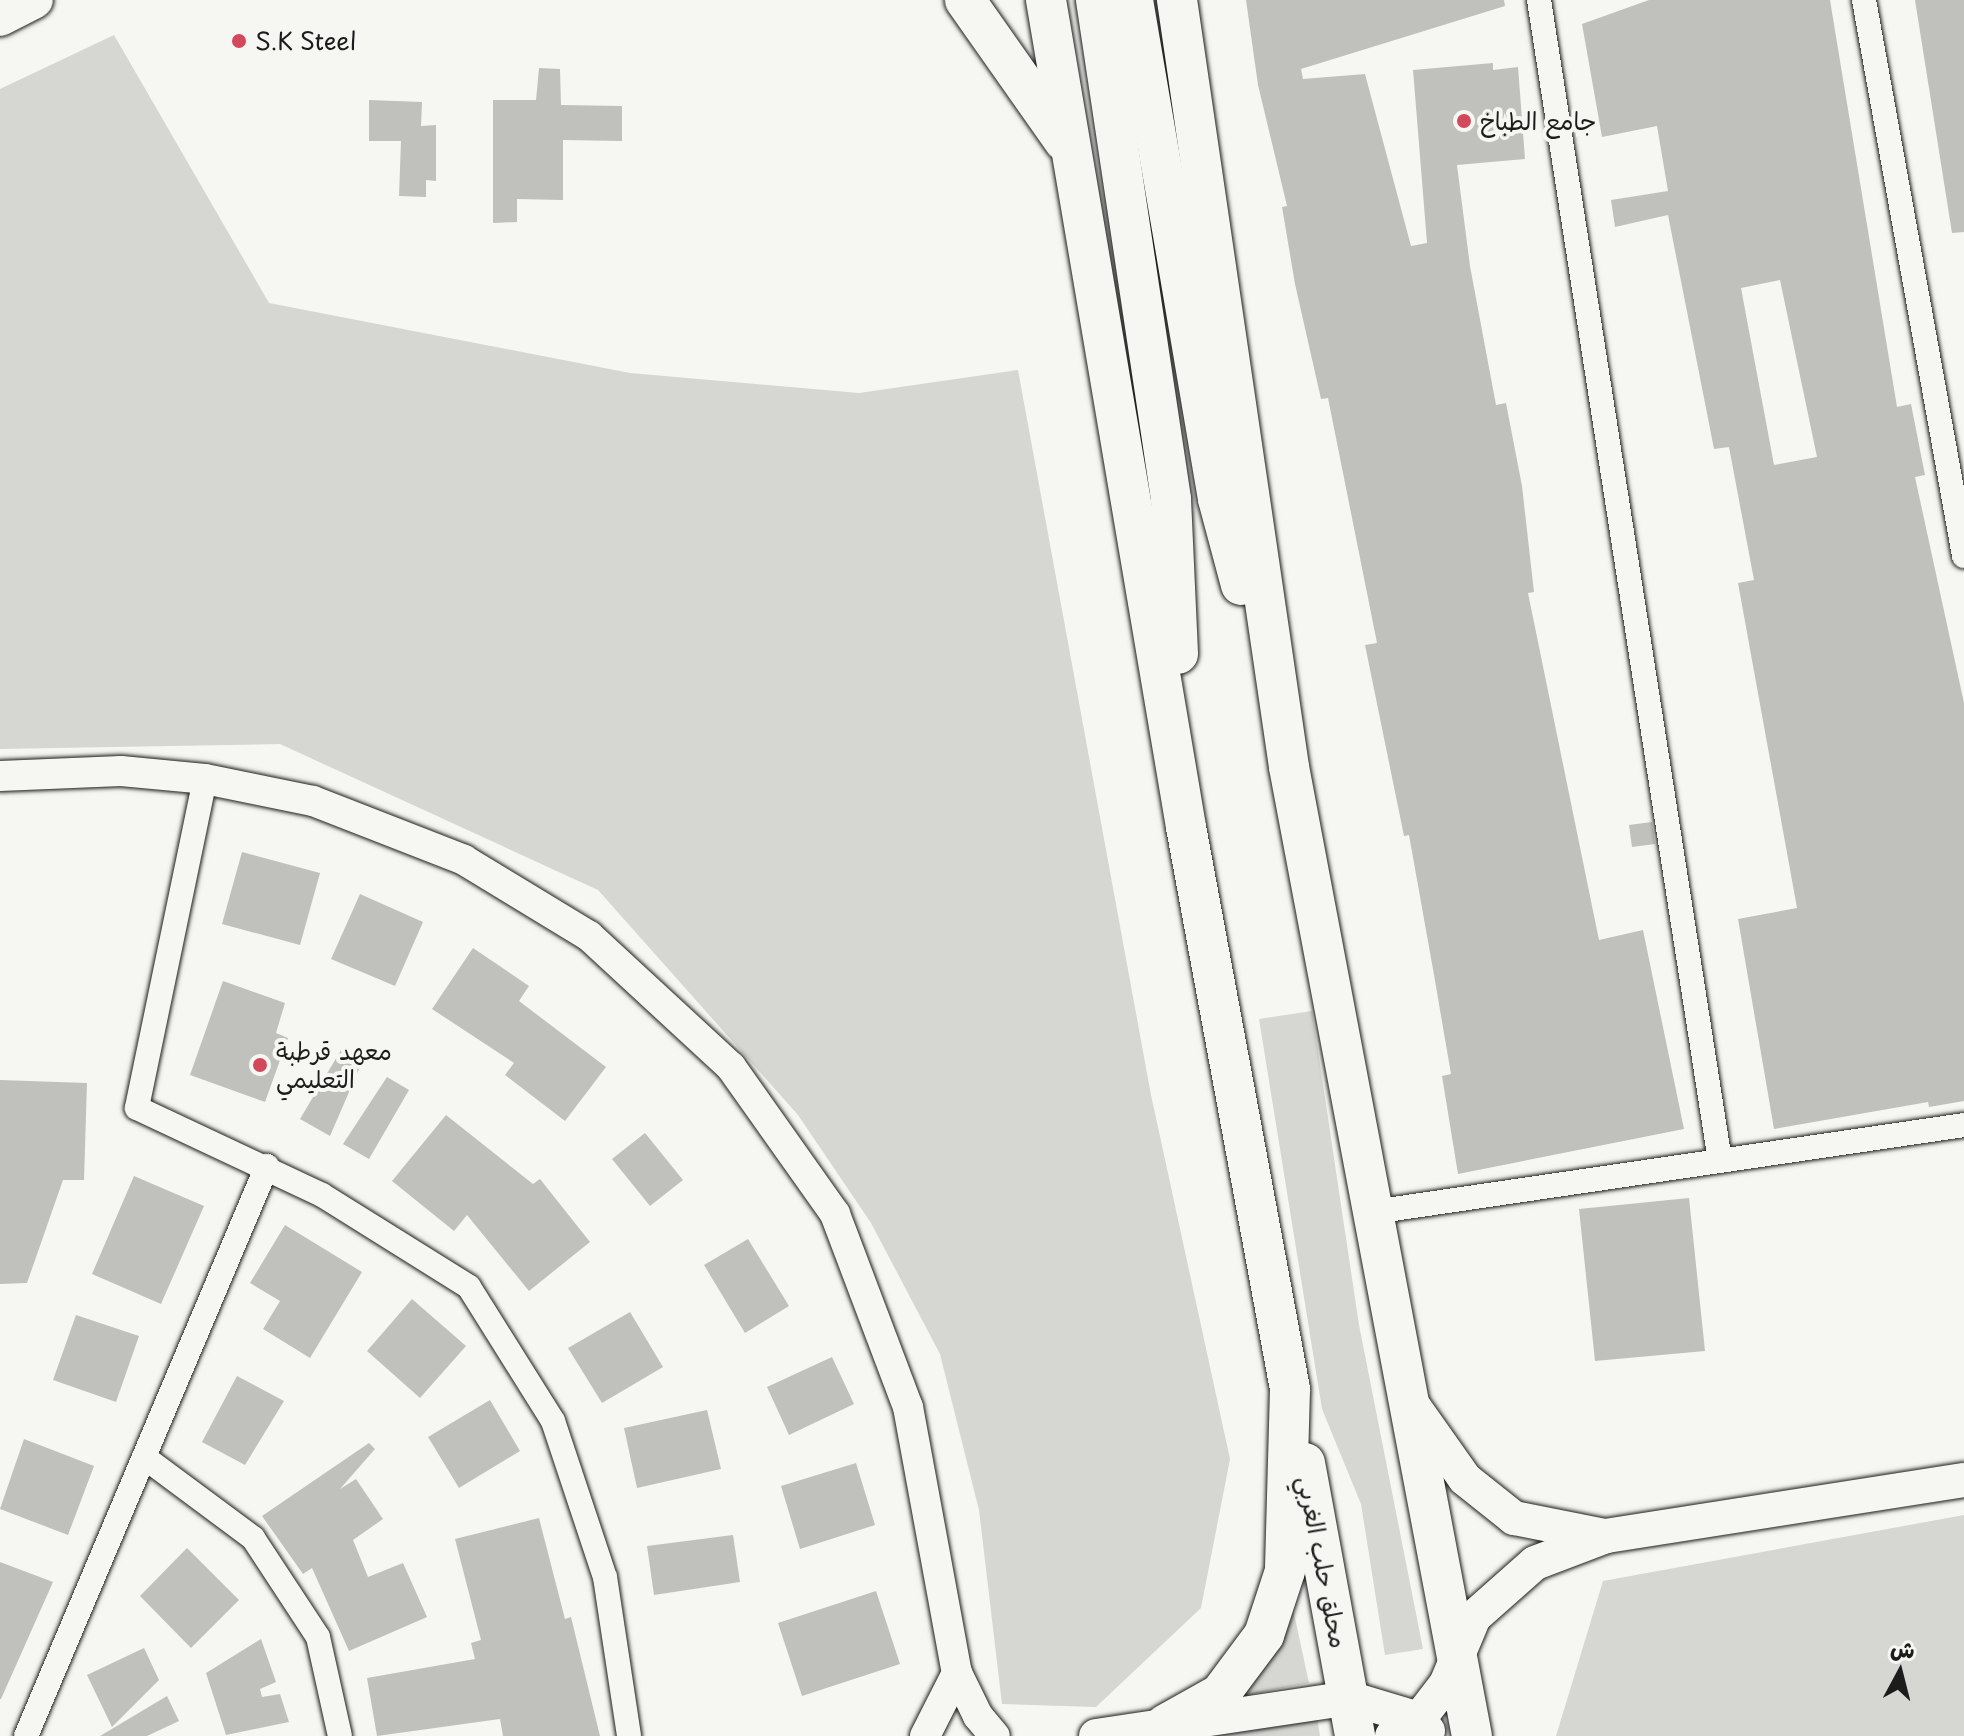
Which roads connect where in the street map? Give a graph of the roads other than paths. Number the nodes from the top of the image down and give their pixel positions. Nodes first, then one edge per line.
1 (34, 0) edge
2 (965, 0) edge
3 (1046, 0) edge
4 (1096, 0) edge
5 (1133, 0) edge
6 (1177, 0) edge
7 (1539, 0) edge
8 (1864, 0) edge
9 (0, 17) edge
10 (1071, 150) junction
11 (1964, 556) edge
12 (1289, 767) junction
13 (0, 776) edge
14 (205, 779) junction
15 (1186, 827) junction
16 (1964, 1125) edge
17 (1720, 1161) junction
18 (267, 1166) junction
19 (1373, 1212) junction
20 (1290, 1389) junction
21 (1409, 1400) junction
22 (144, 1457) junction
23 (1964, 1480) edge
24 (1606, 1536) junction
25 (1458, 1657) junction
26 (957, 1673) junction
27 (1352, 1717) edge
28 (1166, 1724) junction
29 (1414, 1730) edge
30 (26, 1736) edge
31 (340, 1736) edge
32 (629, 1736) edge
33 (925, 1736) edge
34 (995, 1736) edge
35 (1096, 1736) edge
36 (1472, 1736) edge

1 - 9 main road
2 - 10 highway
3 - 10 highway
4 - 15 highway
5 - 12 highway
6 - 12 highway
7 - 17 street
8 - 11 street
10 - 15 highway
12 - 19 highway
13 - 14 street
14 - 18 street
14 - 26 street
15 - 20 highway
16 - 17 street
17 - 19 street
18 - 22 street
18 - 32 street
19 - 21 highway
20 - 27 highway, محلق حلب الغربي
20 - 28 highway
21 - 24 main road
21 - 25 highway
22 - 30 street
22 - 31 street
23 - 24 main road
24 - 25 main road
25 - 29 main road
25 - 36 highway
26 - 33 street
26 - 34 street
27 - 28 main road
27 - 29 main road
28 - 35 main road

